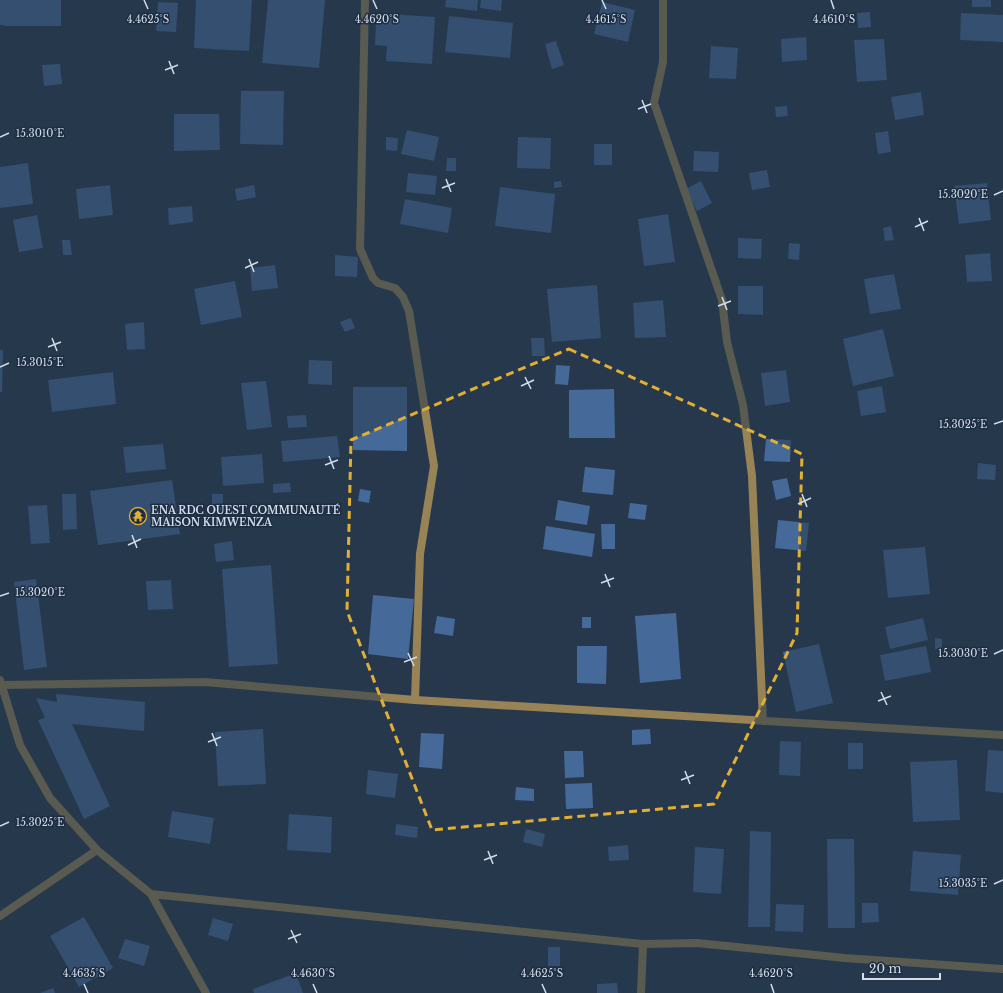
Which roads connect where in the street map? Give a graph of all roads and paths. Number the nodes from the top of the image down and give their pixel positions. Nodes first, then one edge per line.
1 (365, 0) edge
2 (663, 0) edge
3 (1, 683) edge
4 (415, 700) junction
5 (763, 722) junction
6 (1003, 735) edge
7 (97, 850) junction
8 (151, 894) junction
9 (0, 916) edge
10 (643, 944) junction
11 (1003, 969) edge
12 (206, 993) edge
13 (641, 993) edge

1 - 4 street
2 - 5 street
3 - 4 street
3 - 7 street
4 - 5 street
5 - 6 street
7 - 8 street
7 - 9 street
8 - 10 street
8 - 12 street
10 - 11 street
10 - 13 street

